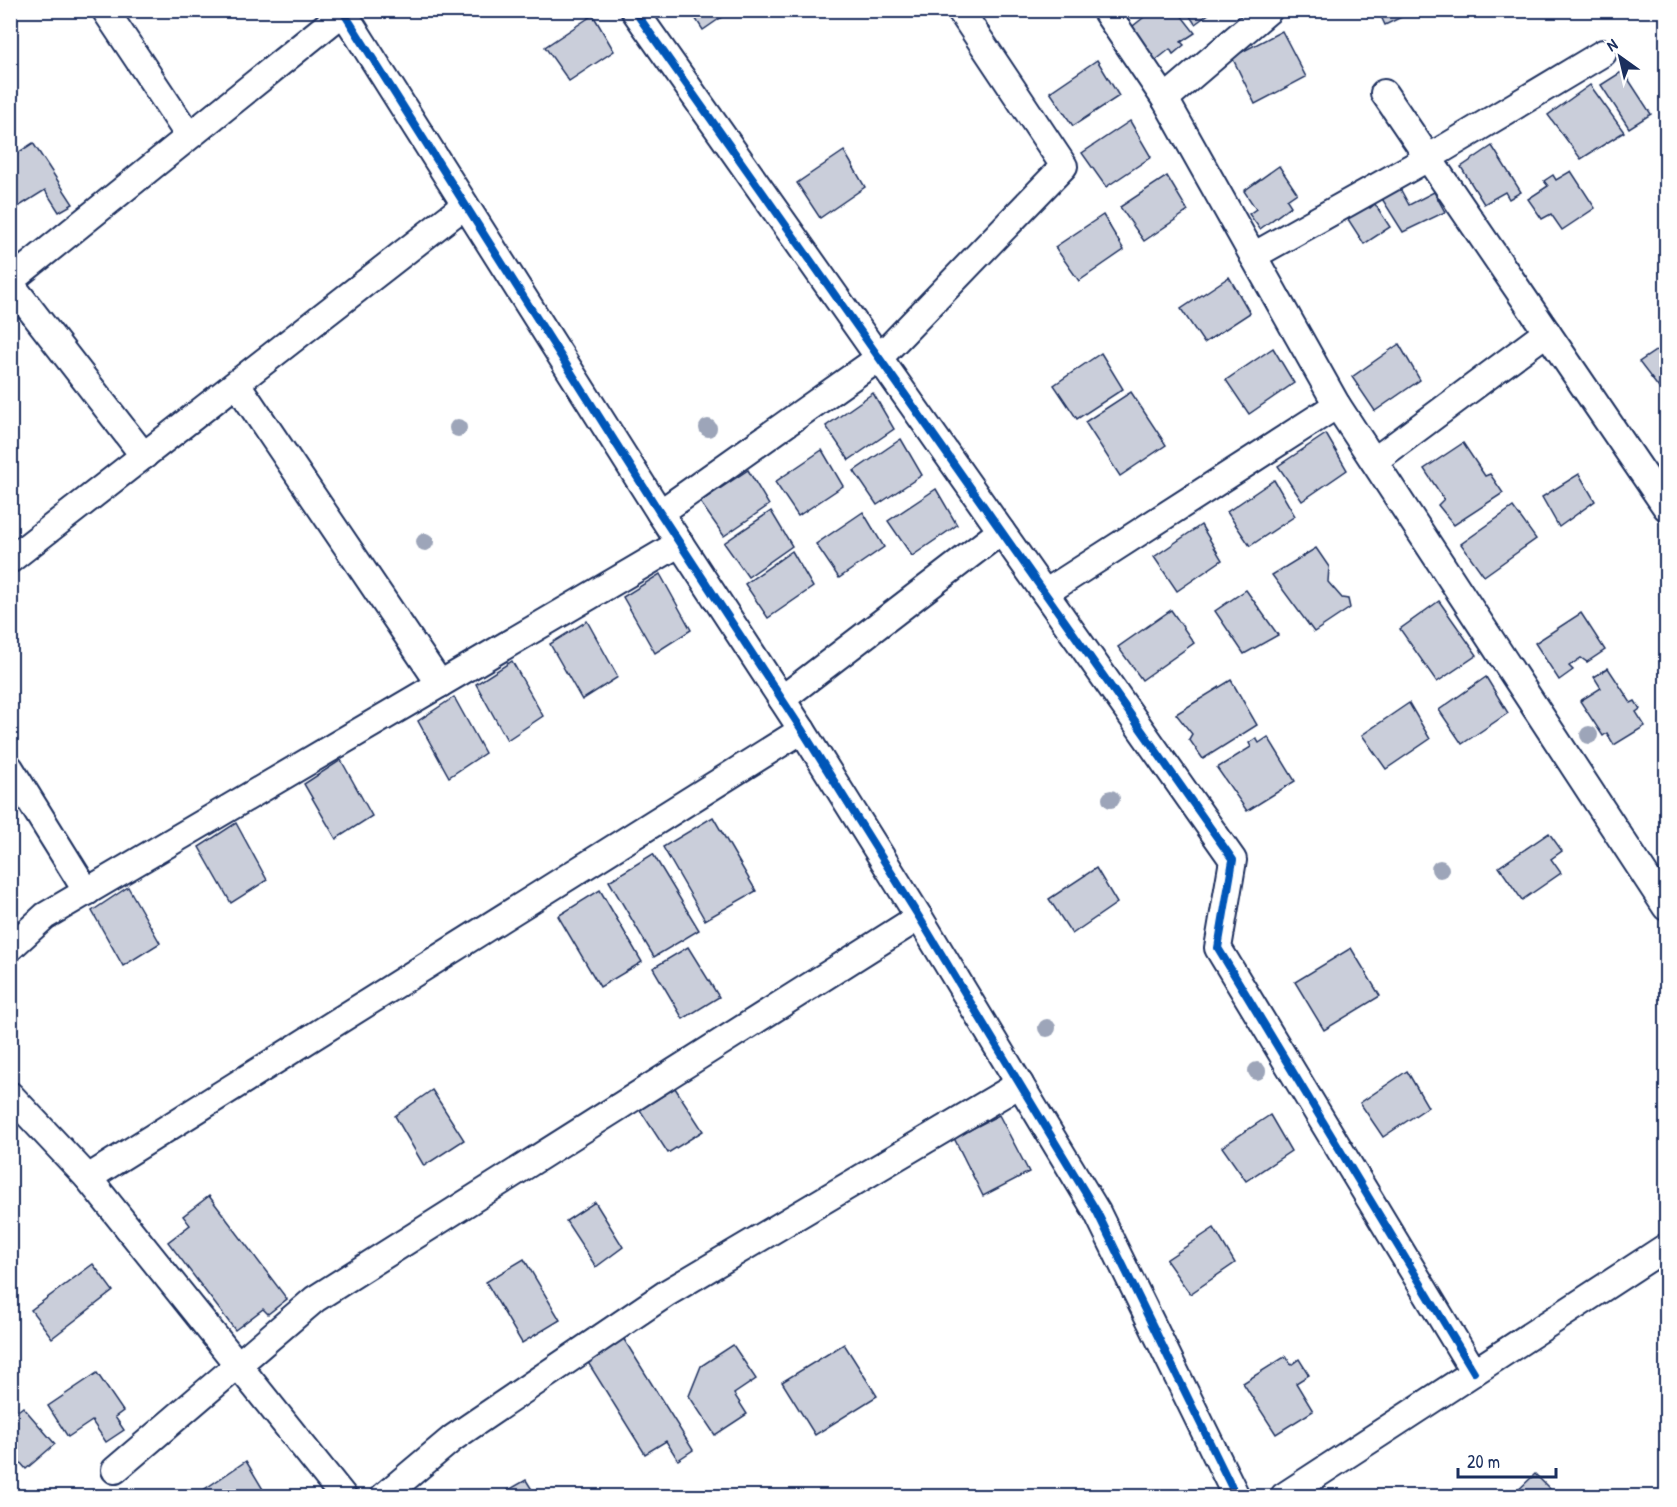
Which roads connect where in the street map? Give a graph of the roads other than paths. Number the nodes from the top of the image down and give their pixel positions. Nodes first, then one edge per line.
1 (105, 10) edge
2 (634, 10) edge
3 (960, 10) edge
4 (1105, 10) edge
5 (1269, 10) edge
6 (344, 11) edge
7 (1603, 54) dead end
8 (1384, 93) dead end
9 (1165, 99) junction
10 (189, 136) junction
11 (1428, 158) junction
12 (465, 205) junction
13 (1253, 256) junction
14 (10, 282) edge
15 (1547, 332) junction
16 (879, 358) junction
17 (237, 384) junction
18 (1337, 405) junction
19 (144, 456) junction
20 (1374, 461) junction
21 (1666, 507) edge
22 (660, 513) junction
23 (1001, 531) junction
24 (680, 543) junction
25 (10, 560) edge
26 (1045, 593) junction
27 (440, 684) junction
28 (782, 699) junction
29 (802, 730) junction
30 (10, 768) edge
31 (87, 892) junction
32 (1666, 907) edge
33 (919, 917) junction
34 (10, 948) edge
35 (1020, 1084) junction
36 (10, 1095) edge
37 (88, 1178) junction
38 (1666, 1247) edge
39 (236, 1367) junction
40 (1474, 1372) junction
41 (115, 1470) dead end
42 (343, 1497) edge
43 (384, 1497) edge
44 (1236, 1497) edge
45 (1284, 1497) edge

1 - 10 street
2 - 16 street
3 - 16 street
4 - 9 street
5 - 9 street
6 - 10 street
6 - 12 street
7 - 11 street
8 - 11 street
9 - 13 street
10 - 14 street
11 - 13 street
11 - 15 street
12 - 17 street
12 - 22 street
13 - 18 street
14 - 19 street
15 - 20 street
15 - 21 street
16 - 22 street
16 - 23 street
17 - 19 street
17 - 27 street
18 - 20 street
18 - 26 street
19 - 25 street
20 - 32 street
22 - 24 street
23 - 26 street
23 - 28 street
24 - 27 street
24 - 28 street
26 - 40 street
27 - 31 street
28 - 29 street
29 - 33 street
29 - 37 street
30 - 31 street
31 - 34 street
33 - 35 street
33 - 39 street
35 - 43 street
35 - 44 street
36 - 37 street
37 - 39 street
38 - 40 street
39 - 41 street
39 - 42 street
40 - 45 street

